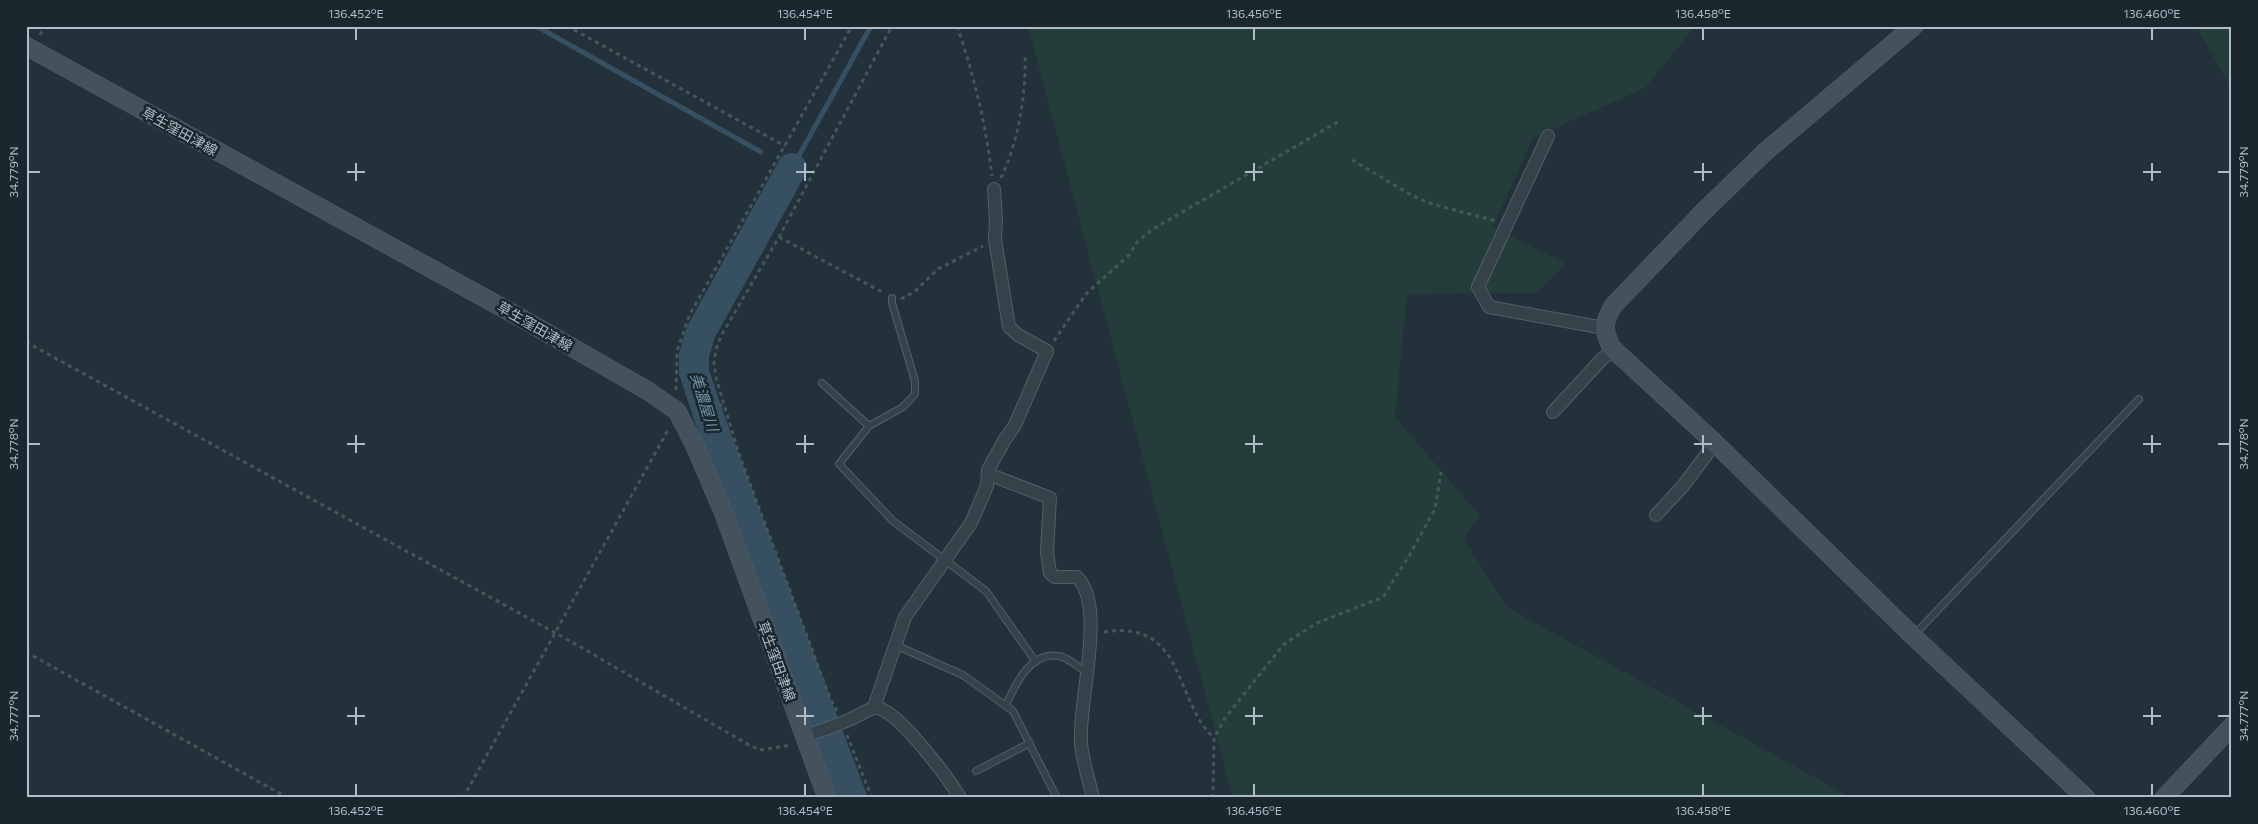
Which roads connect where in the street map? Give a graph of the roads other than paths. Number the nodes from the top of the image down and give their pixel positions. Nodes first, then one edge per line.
1 (1914, 26) edge
2 (26, 46) edge
3 (1548, 136) dead end
4 (994, 189) road end
5 (892, 298) road end
6 (1604, 328) junction
7 (1615, 350) junction
8 (822, 383) dead end
9 (2139, 399) dead end
10 (1553, 412) dead end
11 (869, 426) junction
12 (1716, 443) junction
13 (988, 474) junction
14 (1656, 515) dead end
15 (946, 560) junction
16 (1914, 636) junction
17 (895, 645) junction
18 (1036, 662) junction
19 (1086, 672) junction
20 (1006, 705) junction
21 (874, 707) junction
22 (2232, 726) edge
23 (806, 738) junction
24 (1030, 744) junction
25 (976, 771) dead end
26 (827, 798) edge
27 (960, 798) edge
28 (1057, 798) edge
29 (1093, 798) edge
30 (2086, 798) edge
31 (2164, 798) edge

1 - 6 street
2 - 23 street, 草生窪田津線
3 - 6 street
4 - 13 street
5 - 11 lane
6 - 7 street
7 - 10 street
7 - 12 street
8 - 11 lane
9 - 16 lane
11 - 15 lane
12 - 14 street
12 - 16 street
13 - 15 street
13 - 19 street
15 - 17 street
15 - 18 lane
16 - 30 street
17 - 20 lane
17 - 21 street
18 - 19 lane
18 - 20 lane
19 - 29 street
20 - 24 lane
21 - 23 street
21 - 27 street
22 - 31 street
23 - 26 street, 草生窪田津線
24 - 25 lane
24 - 28 lane

